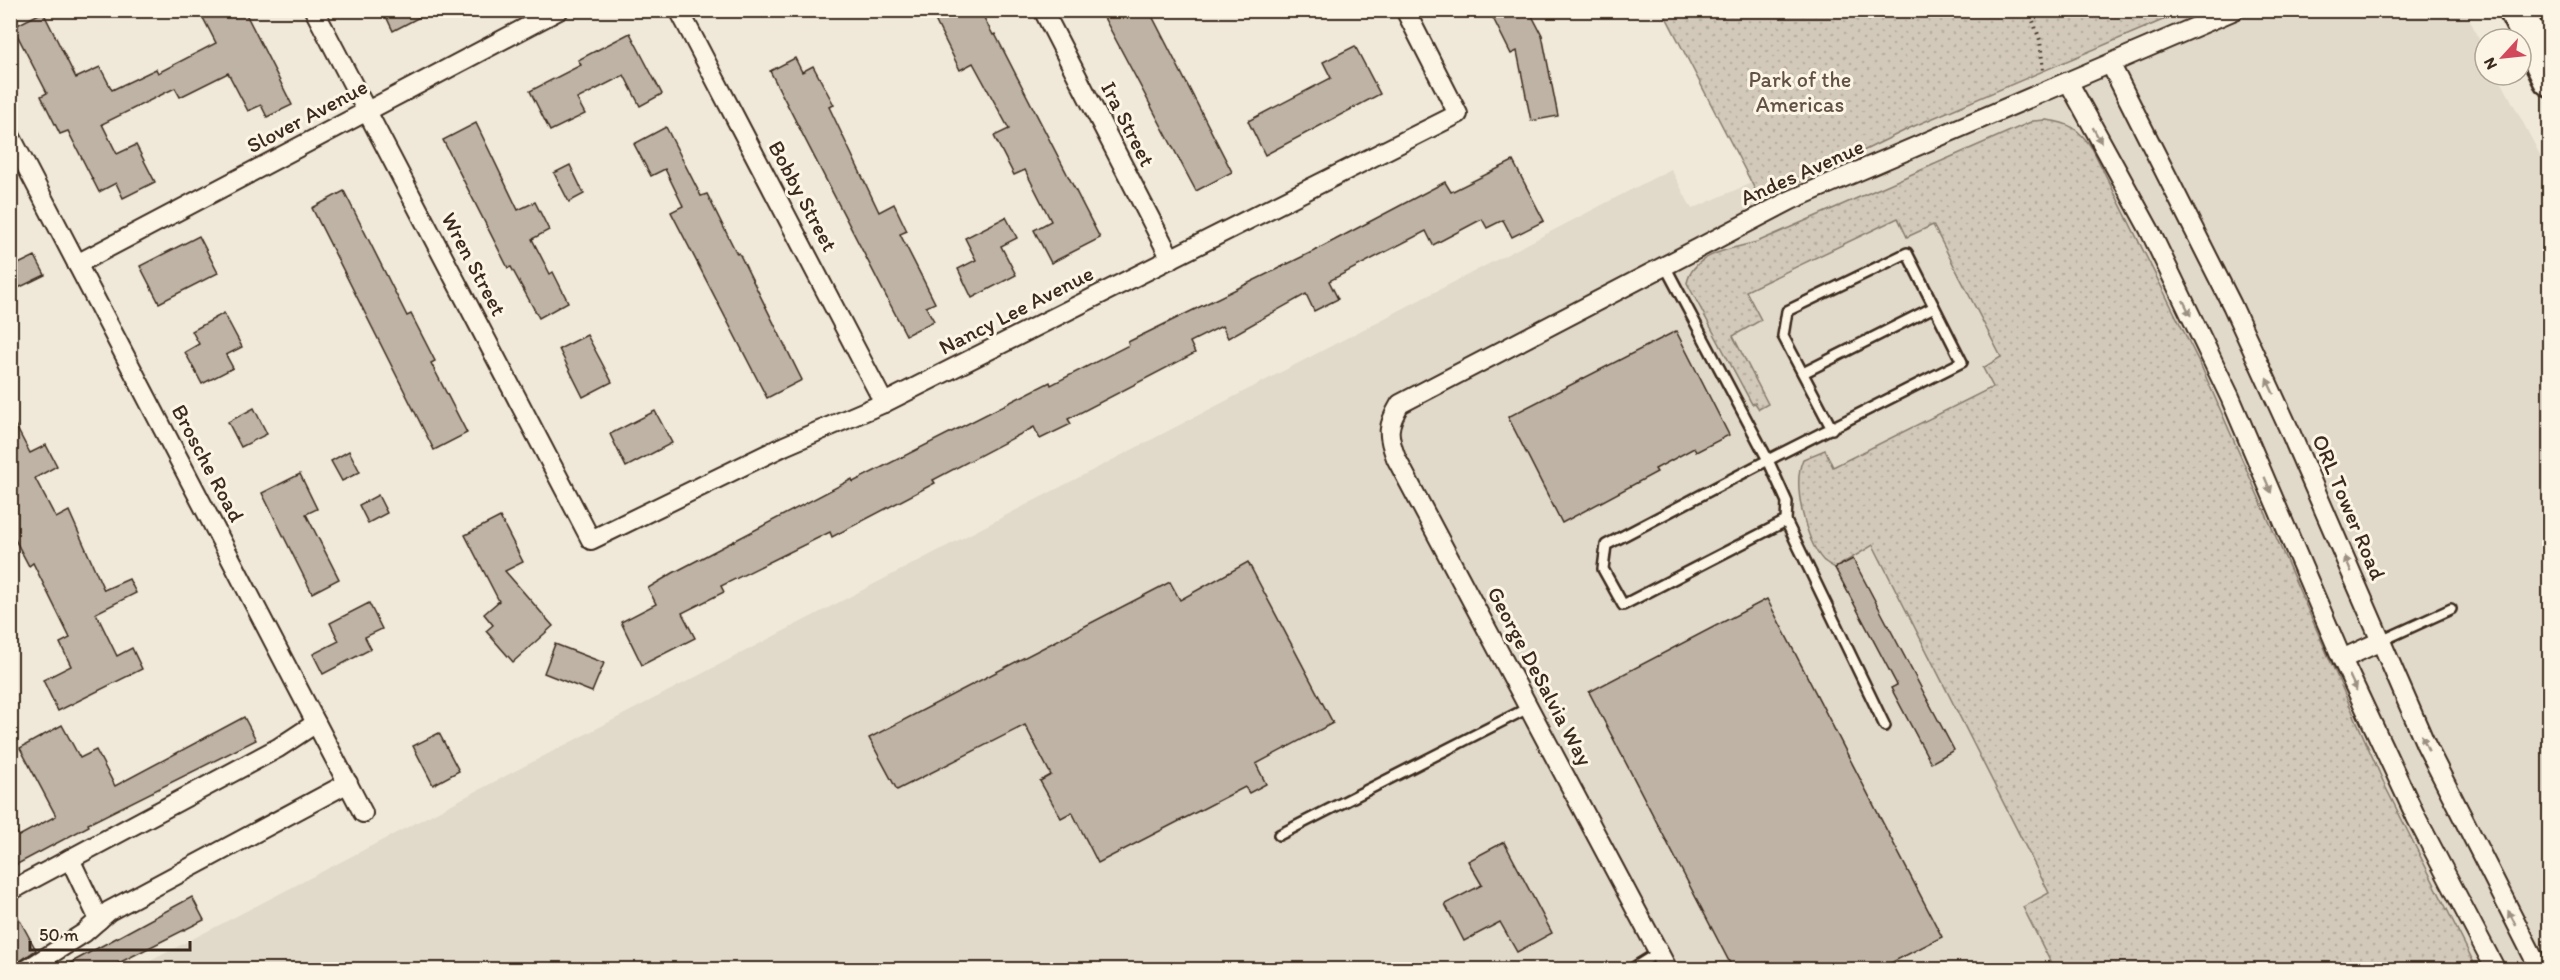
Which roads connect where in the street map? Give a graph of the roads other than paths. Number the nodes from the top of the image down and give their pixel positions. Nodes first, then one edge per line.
1 (314, 10) edge
2 (559, 10) edge
3 (679, 10) edge
4 (1042, 10) edge
5 (1405, 10) edge
6 (2235, 10) edge
7 (2516, 10) edge
8 (2111, 65) junction
9 (2550, 79) edge
10 (2069, 83) junction
11 (367, 111) junction
12 (10, 135) edge
13 (1171, 259) junction
14 (77, 264) junction
15 (1665, 266) junction
16 (1934, 307) junction
17 (1803, 373) junction
18 (884, 403) junction
19 (1400, 404) joint
20 (1832, 429) junction
21 (1768, 460) junction
22 (1786, 521) junction
23 (591, 540) joint
24 (2451, 609) dead end
25 (2381, 641) junction
26 (2342, 659) junction
27 (1530, 707) junction
28 (316, 723) junction
29 (1885, 726) dead end
30 (348, 783) junction
31 (363, 813) dead end
32 (1279, 835) dead end
33 (70, 859) junction
34 (10, 891) edge
35 (99, 920) junction
36 (1659, 952) junction
37 (26, 969) edge
38 (1630, 969) edge
39 (1668, 969) edge
40 (2496, 969) edge
41 (2540, 969) edge

1 - 11 street, Wren Street
2 - 11 street, Slover Avenue
3 - 18 street, Bobby Street
4 - 13 street, Ira Street
5 - 13 street, Nancy Lee Avenue
6 - 8 street, Andes Avenue
7 - 9 highway
8 - 10 street, Andes Avenue
25 -> 8 street, ORL Tower Road
10 - 15 street, Andes Avenue
10 -> 26 street
11 - 14 street, Slover Avenue
11 - 23 street, Wren Street
12 - 14 street, Brosche Road
13 - 18 street, Nancy Lee Avenue
14 - 28 street, Brosche Road
15 - 19 street, Andes Avenue
15 - 21 lane
16 - 17 lane
16 - 17 lane
16 - 20 lane
17 - 20 lane
18 - 23 street, Nancy Lee Avenue
19 - 27 street, George DeSalvia Way
20 - 21 lane
21 - 22 lane
21 - 22 lane
22 - 29 lane
24 - 25 lane
25 - 26 street
41 -> 25 street, ORL Tower Road
26 -> 40 street
27 - 32 lane
27 - 36 street, George DeSalvia Way
28 - 30 street, Brosche Road
28 - 33 street
30 - 31 street, Brosche Road
30 - 35 street
33 - 34 street
33 - 35 street
35 - 37 street
36 - 38 lane
36 - 39 street, George DeSalvia Way

